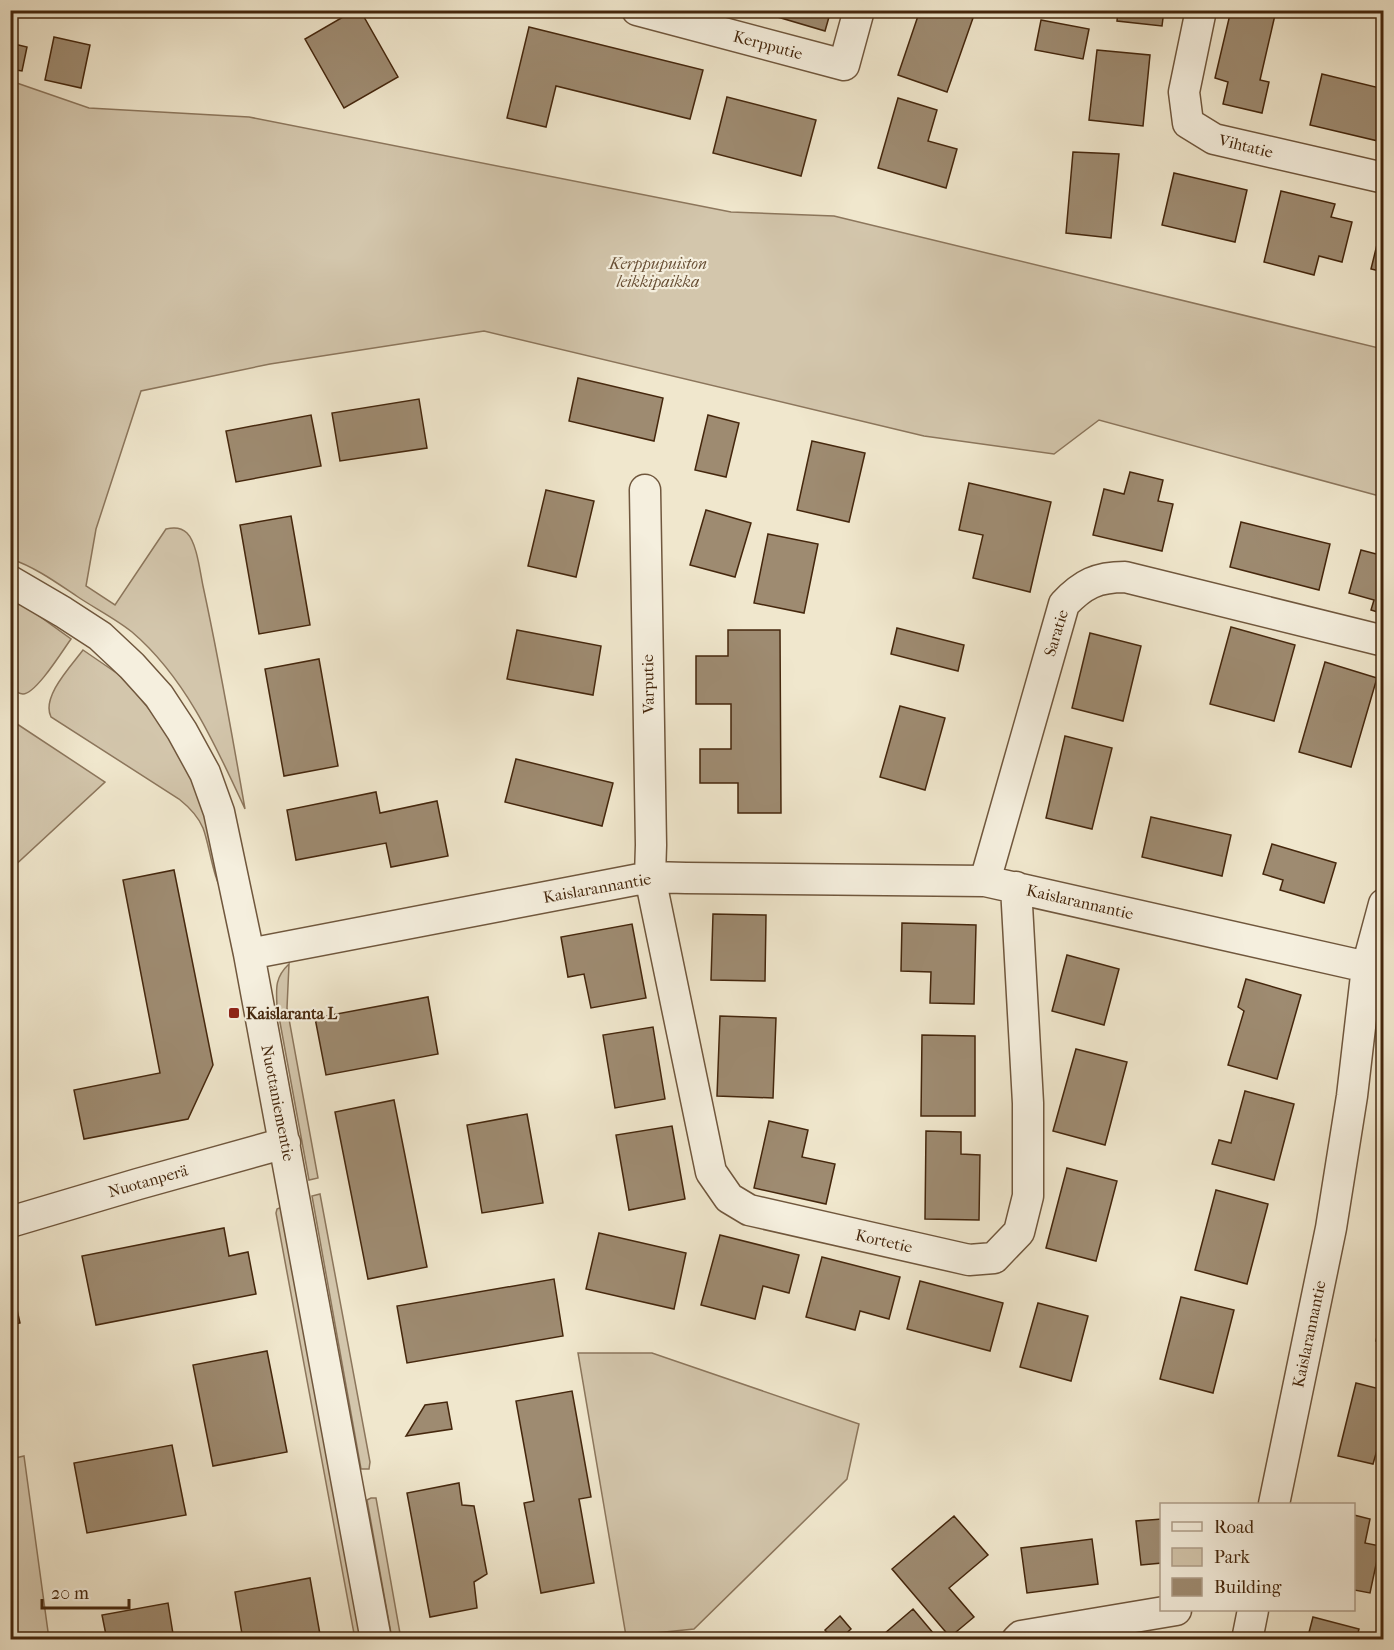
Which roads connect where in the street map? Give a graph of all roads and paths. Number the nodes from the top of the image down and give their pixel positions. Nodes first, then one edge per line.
1 (637, 10) edge
2 (859, 10) edge
3 (1201, 10) edge
4 (1383, 178) edge
5 (645, 490) dead end
6 (10, 581) edge
7 (1383, 641) edge
8 (650, 878) junction
9 (986, 881) junction
10 (1016, 887) junction
11 (1383, 904) edge
12 (1379, 936) edge
13 (249, 954) junction
14 (1367, 967) junction
15 (285, 1143) junction
16 (10, 1222) edge
17 (1274, 1503) edge
18 (1170, 1611) edge
19 (1253, 1611) edge
20 (376, 1640) edge
21 (1017, 1640) edge
22 (1247, 1640) edge

1 - 2 street, Kerpputie
3 - 4 street, Vihtatie
5 - 8 street, Varputie
6 - 13 street, Nuottaniementie
7 - 9 street, Saratie
8 - 9 street, Kaislarannantie
8 - 10 street, Kortetie
8 - 13 street, Kaislarannantie
9 - 10 street, Kaislarannantie
10 - 14 street, Kaislarannantie
11 - 12 street
12 - 14 street
13 - 15 street, Nuottaniementie
14 - 17 street, Kaislarannantie
15 - 16 street, Nuotanperä
15 - 20 street, Nuottaniementie
18 - 21 street
19 - 22 street

